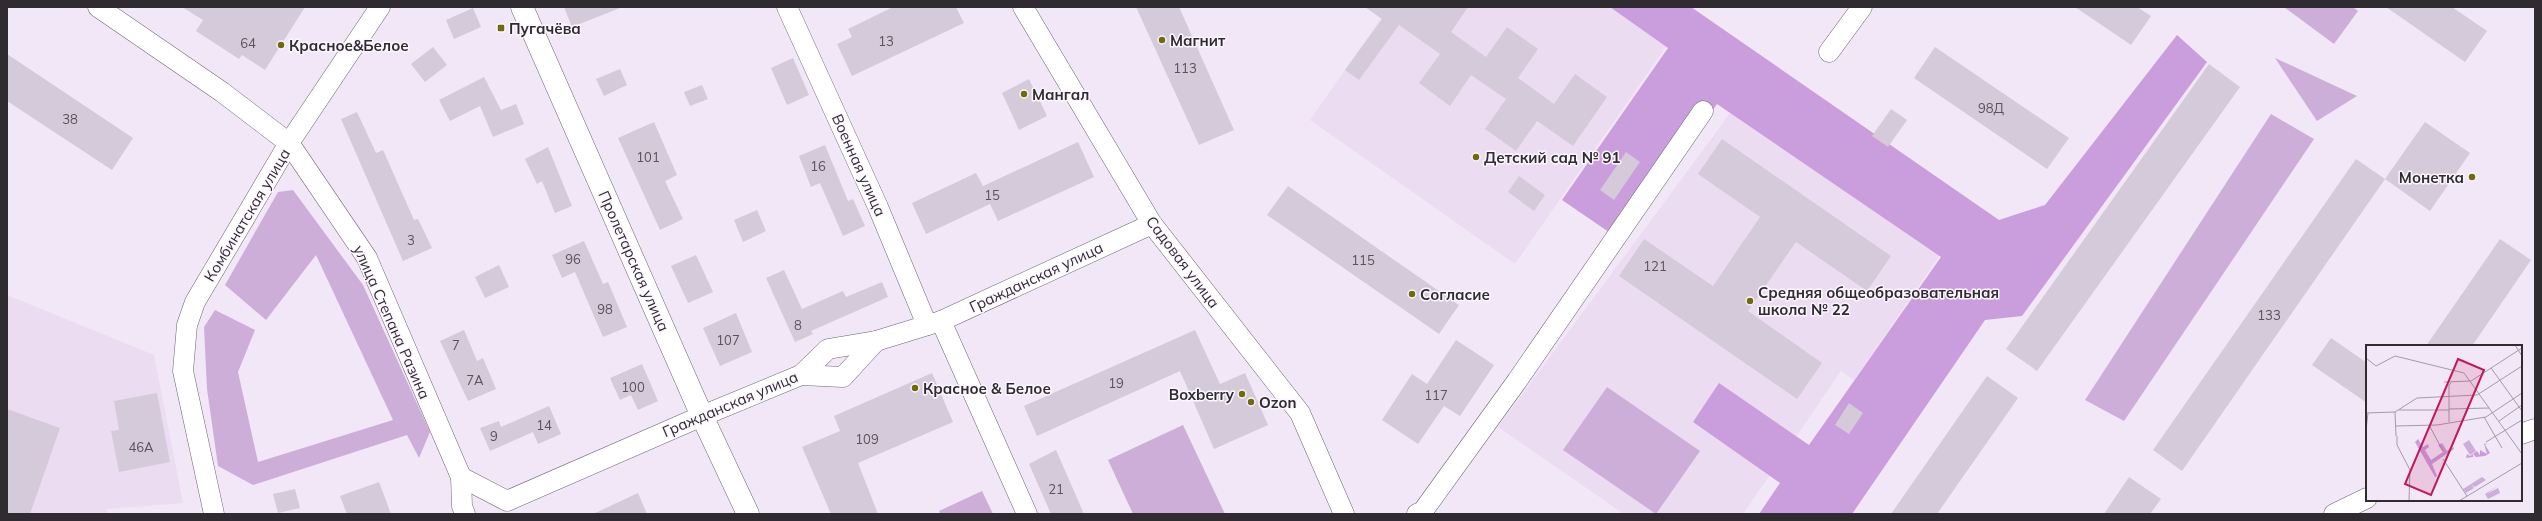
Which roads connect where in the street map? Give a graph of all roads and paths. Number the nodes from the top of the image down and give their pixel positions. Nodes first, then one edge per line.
1 (98, 7) edge
2 (380, 7) edge
3 (522, 7) edge
4 (787, 7) edge
5 (1023, 7) edge
6 (1862, 7) edge
7 (1829, 52) dead end
8 (1703, 111) dead end
9 (289, 143) junction
10 (1152, 224) junction
11 (934, 323) junction
12 (876, 341) junction
13 (801, 375) junction
14 (702, 416) junction
15 (2535, 429) edge
16 (2522, 434) edge
17 (461, 477) junction
18 (2366, 498) edge
19 (503, 508) edge
20 (214, 514) edge
21 (465, 514) edge
22 (748, 514) edge
23 (1028, 514) edge
24 (1344, 514) edge
25 (1417, 514) edge
26 (2334, 514) edge

1 - 9 street, Комбинатская улица
2 - 9 street
3 - 14 street, Пролетарская улица
4 - 11 street, Военная улица
5 - 10 street, Садовая улица
6 - 7 street
8 - 25 street
9 - 17 street, улица Степана Разина
9 - 20 street, Комбинатская улица
10 - 11 street, Гражданская улица
10 - 24 street, Садовая улица
11 - 12 street, Гражданская улица
11 - 23 street, Военная улица
12 - 13 street, Гражданская улица
12 - 13 street
13 - 14 street, Гражданская улица
14 - 19 street, Гражданская улица
14 - 22 street, Пролетарская улица
15 - 16 street
17 - 19 street, Гражданская улица
17 - 21 street, улица Степана Разина
18 - 26 street

